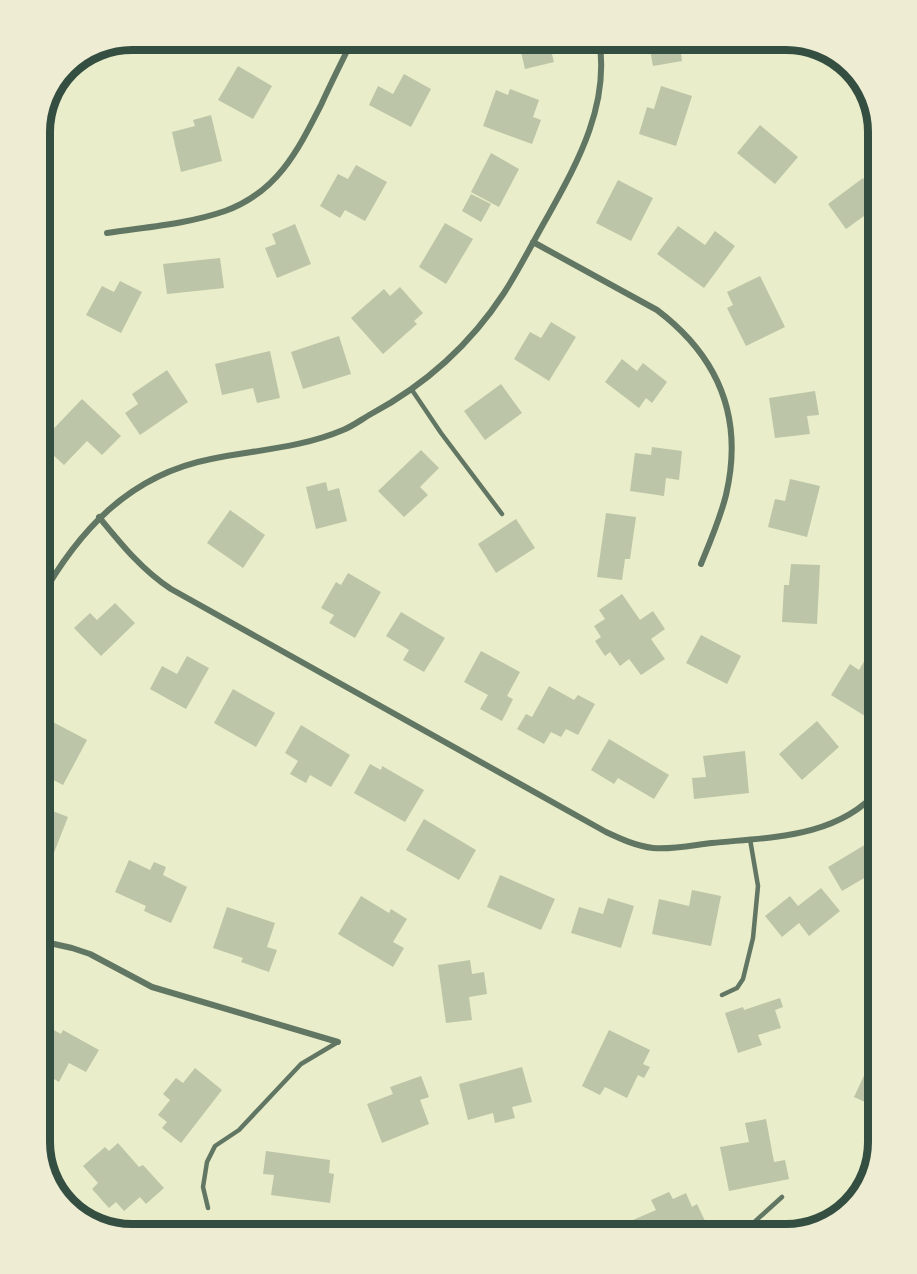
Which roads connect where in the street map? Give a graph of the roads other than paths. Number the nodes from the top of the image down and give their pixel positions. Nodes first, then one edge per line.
1 (348, 49) edge
2 (600, 50) edge
3 (107, 233) dead end
4 (533, 242) junction
5 (412, 390) junction
6 (502, 514) dead end
7 (99, 517) junction
8 (701, 564) dead end
9 (50, 583) edge
10 (868, 800) edge
11 (750, 839) junction
12 (49, 944) edge
13 (722, 995) dead end
14 (338, 1042) joint
15 (782, 1197) dead end
16 (208, 1208) dead end
17 (752, 1224) edge

1 - 3 street
2 - 4 street
4 - 5 street
4 - 8 street
5 - 6 lane
5 - 7 street
7 - 9 street
7 - 11 street
10 - 11 street
11 - 13 lane
12 - 14 street
14 - 16 lane
15 - 17 lane

